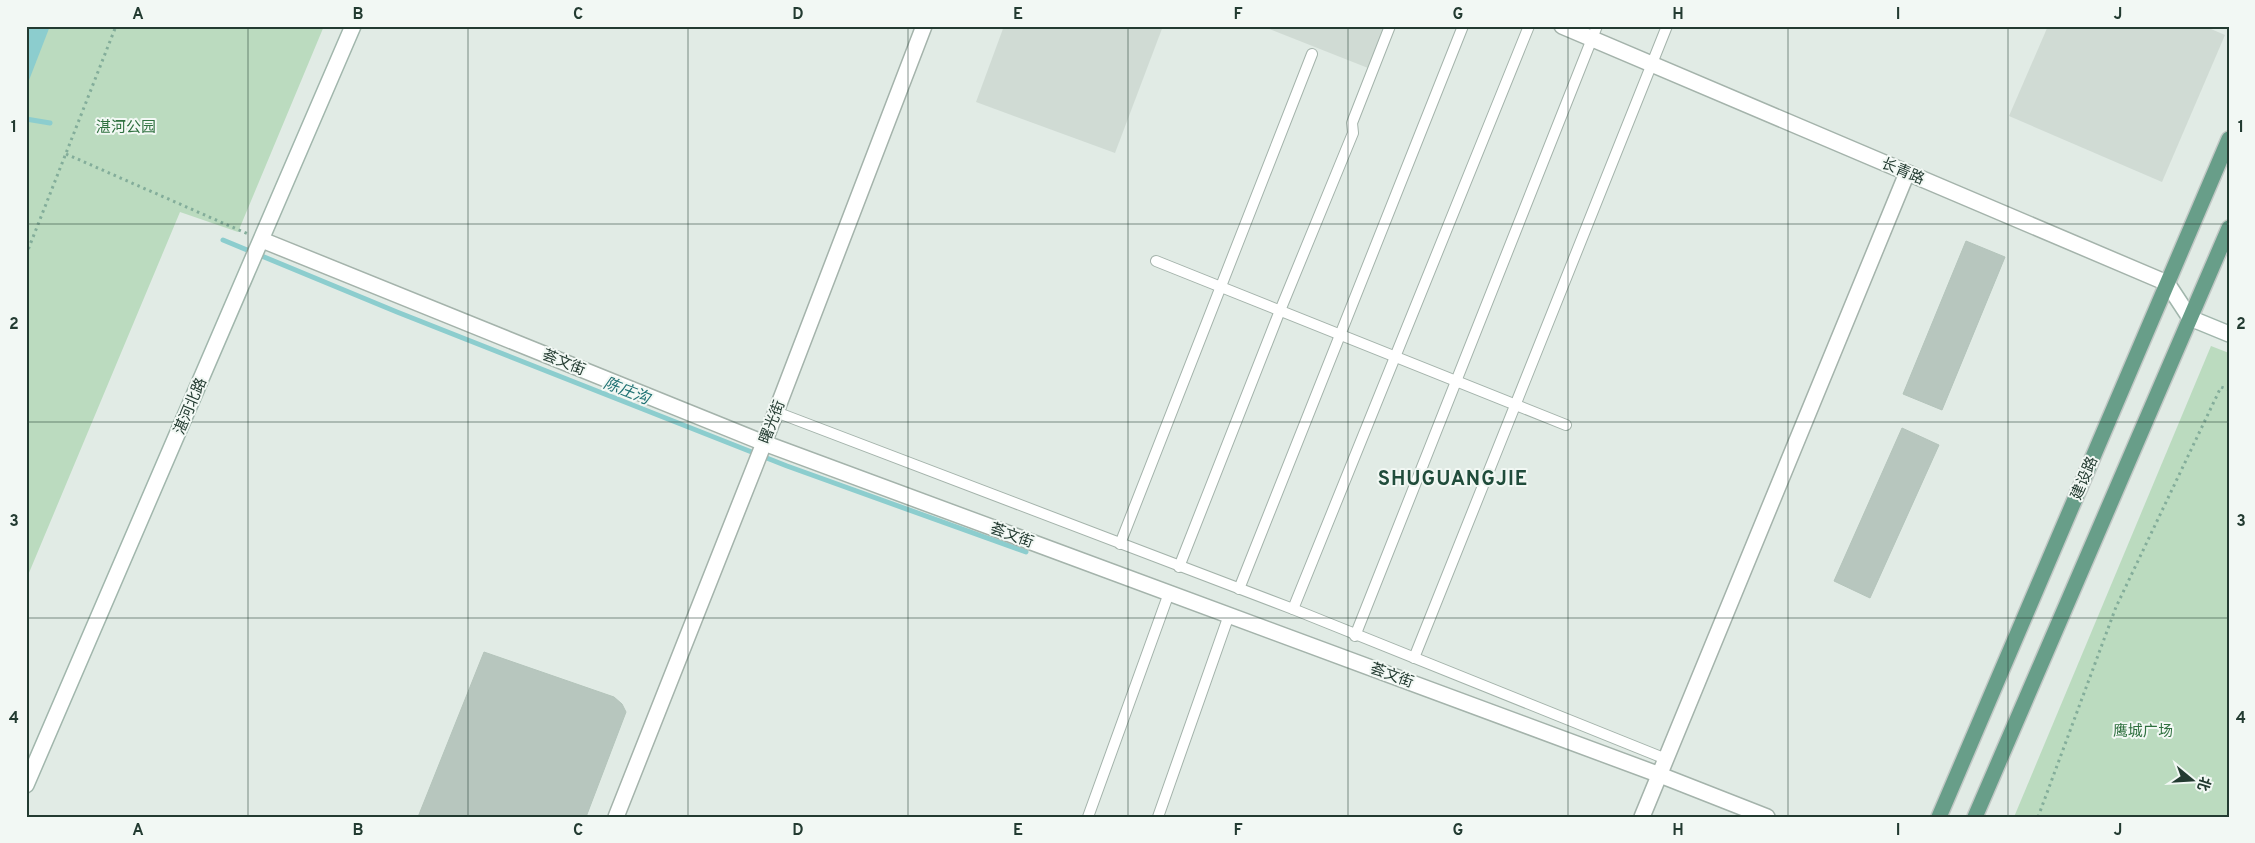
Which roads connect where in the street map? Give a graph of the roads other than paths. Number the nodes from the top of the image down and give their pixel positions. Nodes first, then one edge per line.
1 (353, 26) edge
2 (924, 26) edge
3 (1390, 26) edge
4 (1463, 26) edge
5 (1529, 26) edge
6 (1562, 26) edge
7 (1667, 26) edge
8 (1594, 33) edge
9 (1312, 54) dead end
10 (1652, 65) junction
11 (2229, 139) edge
12 (1907, 173) junction
13 (2229, 228) edge
14 (260, 244) junction
15 (1156, 261) dead end
16 (2167, 283) junction
17 (1221, 287) junction
18 (1280, 311) junction
19 (2190, 318) junction
20 (2229, 334) edge
21 (1341, 335) junction
22 (1395, 357) junction
23 (1456, 381) junction
24 (1515, 405) junction
25 (776, 412) junction
26 (1566, 425) dead end
27 (763, 447) junction
28 (1120, 544) junction
29 (1179, 566) junction
30 (1239, 589) junction
31 (1169, 593) junction
32 (1293, 609) junction
33 (1229, 615) junction
34 (1355, 636) junction
35 (1414, 658) junction
36 (1666, 759) junction
37 (1660, 774) junction
38 (26, 785) edge
39 (616, 817) edge
40 (1088, 817) edge
41 (1158, 817) edge
42 (1642, 817) edge
43 (1767, 817) edge
44 (1940, 817) edge
45 (1975, 817) edge

1 - 14 street, 湛河北路
2 - 25 street, 曙光街
3 - 18 lane
4 - 21 lane
5 - 22 lane
6 - 8 street, 长青路
7 - 10 lane
8 - 10 street, 长青路
8 - 23 lane
9 - 17 lane
10 - 12 street, 长青路
10 - 24 lane
11 - 16 main road, 建设路
12 - 16 street, 长青路
12 - 36 street
13 - 19 main road
14 - 27 street, 荟文街
14 - 38 street, 湛河北路
15 - 17 lane
16 - 19 street
16 - 44 main road, 建设路
17 - 18 lane
17 - 28 lane
18 - 21 lane
18 - 29 lane
19 - 20 street
19 - 45 main road
21 - 22 lane
21 - 30 lane
22 - 23 lane
22 - 32 lane
23 - 24 lane
23 - 34 lane
24 - 26 lane
24 - 35 lane
25 - 27 street, 曙光街
25 - 28 lane
27 - 31 street, 荟文街
27 - 39 street, 曙光街
28 - 29 lane
29 - 30 lane
30 - 32 lane
31 - 33 street, 荟文街
31 - 40 lane
32 - 34 lane
33 - 37 street, 荟文街
33 - 41 lane
34 - 35 lane
35 - 36 lane
36 - 37 street
37 - 42 street
37 - 43 street, 荟文街

